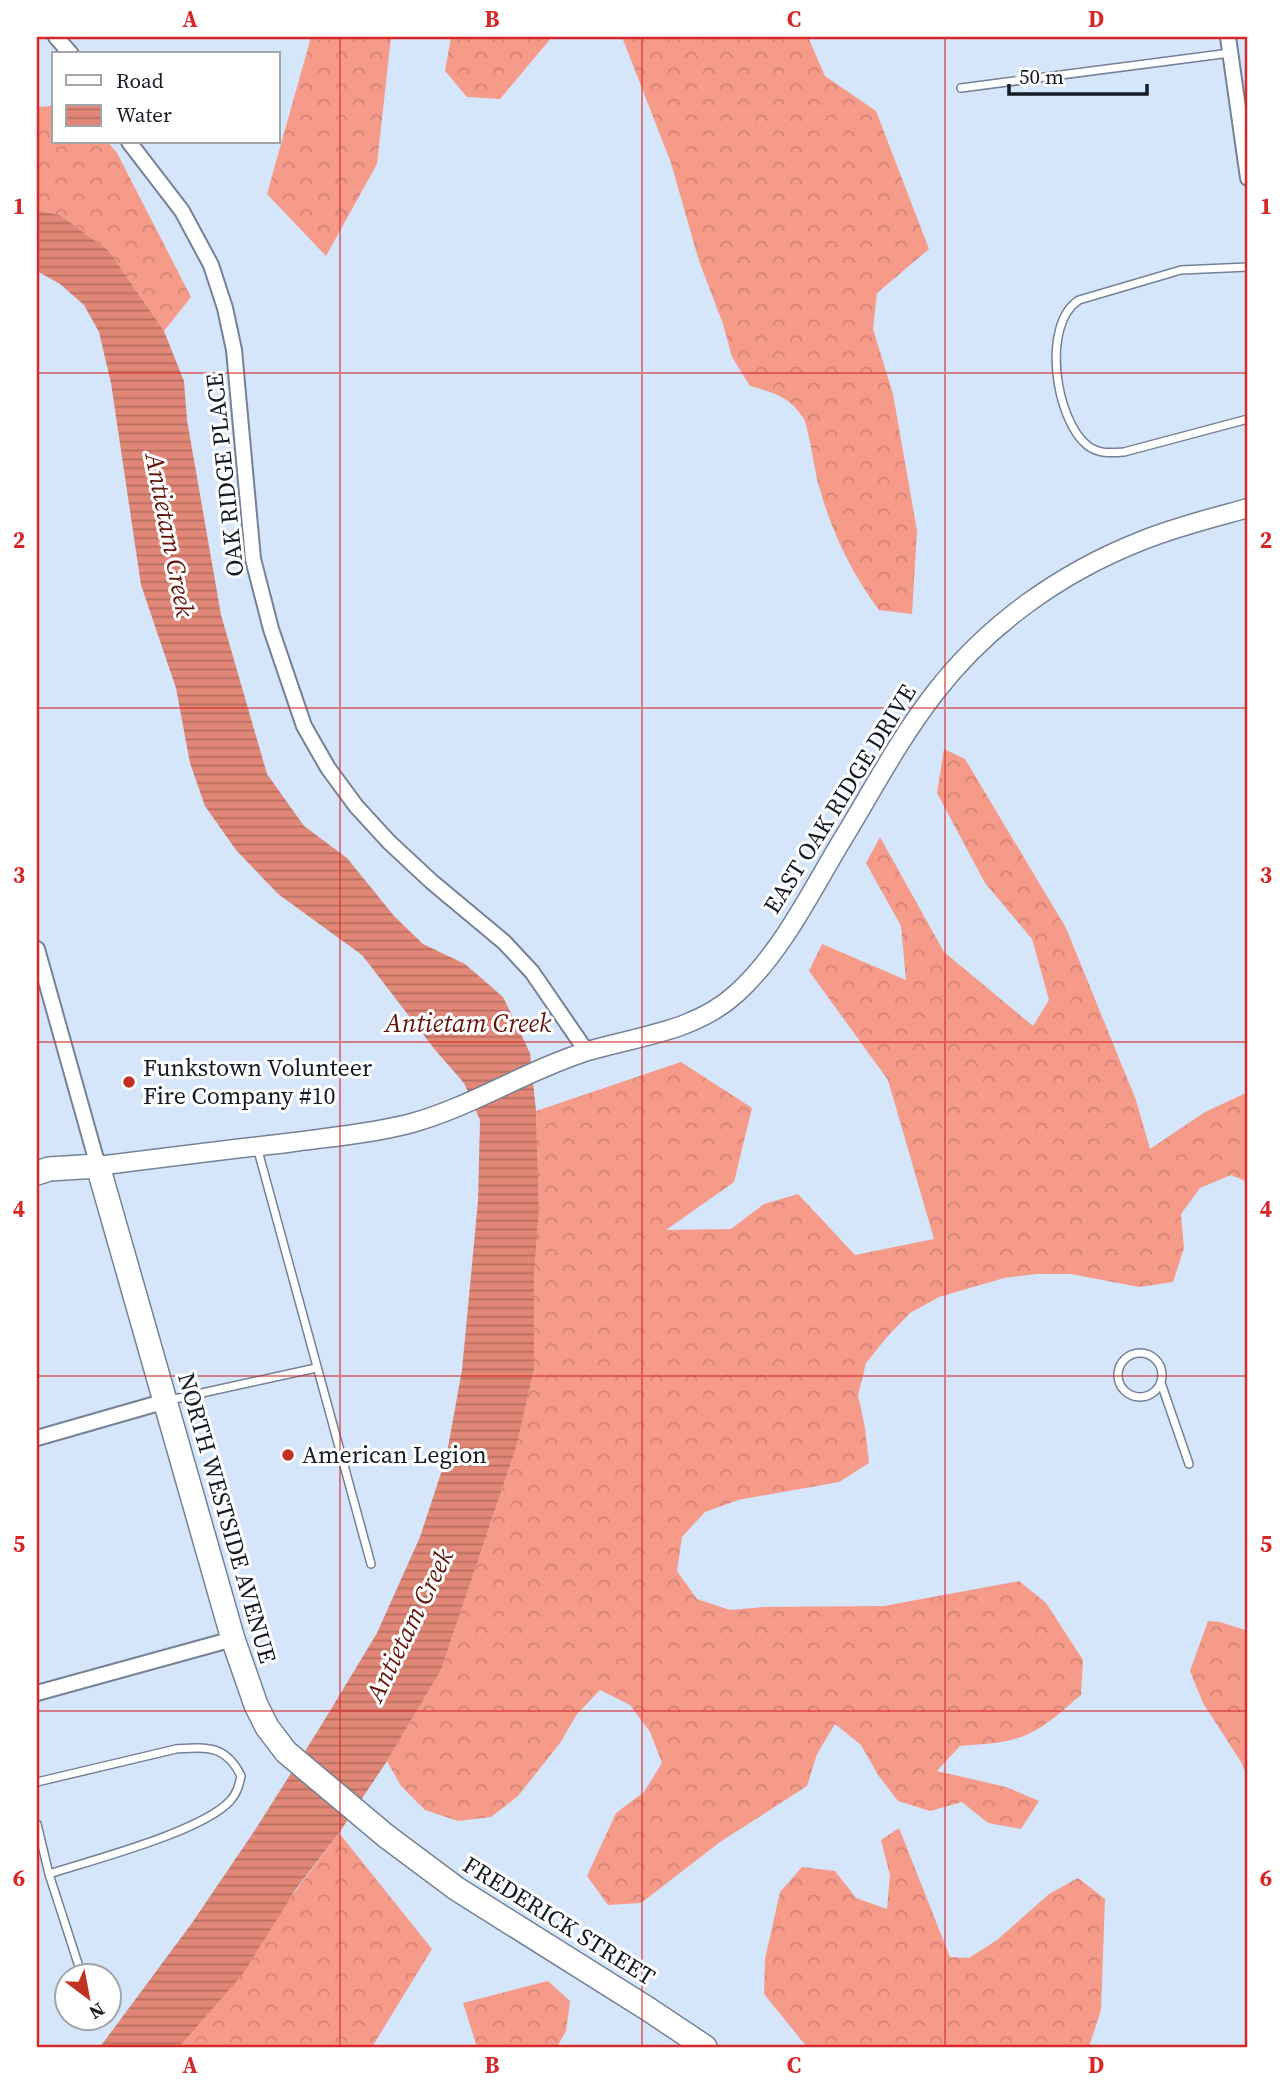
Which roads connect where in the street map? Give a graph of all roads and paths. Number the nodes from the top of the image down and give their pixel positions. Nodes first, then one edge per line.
1 (56, 37) edge
2 (1228, 37) edge
3 (69, 52) edge
4 (1231, 53) junction
5 (961, 88) dead end
6 (131, 144) edge
7 (1248, 178) edge
8 (1248, 267) edge
9 (1248, 419) edge
10 (1248, 508) edge
11 (37, 949) edge
12 (587, 1052) junction
13 (257, 1146) junction
14 (98, 1166) junction
15 (37, 1173) edge
16 (316, 1368) junction
17 (1161, 1383) junction
18 (166, 1401) junction
19 (37, 1438) edge
20 (1189, 1464) dead end
21 (371, 1564) dead end
22 (233, 1639) junction
23 (37, 1693) edge
24 (37, 1782) edge
25 (37, 1824) edge
26 (386, 1836) joint
27 (49, 1874) junction
28 (77, 1962) edge
29 (705, 2047) edge

1 - 3 street
2 - 4 street
4 - 5 lane
4 - 7 street
6 - 12 street, OAK RIDGE PLACE
8 - 9 lane
10 - 12 street, EAST OAK RIDGE DRIVE
11 - 14 street
12 - 13 street, EAST OAK RIDGE DRIVE
13 - 14 street, EAST OAK RIDGE DRIVE
13 - 16 lane
14 - 15 main road
14 - 18 main road, NORTH WESTSIDE AVENUE
16 - 18 lane
16 - 21 lane
17 - 17 lane
17 - 20 lane
18 - 19 street
18 - 22 main road, NORTH WESTSIDE AVENUE
22 - 23 street
22 - 26 main road, NORTH WESTSIDE AVENUE
24 - 27 lane
25 - 27 lane
26 - 29 main road, FREDERICK STREET
27 - 28 lane

